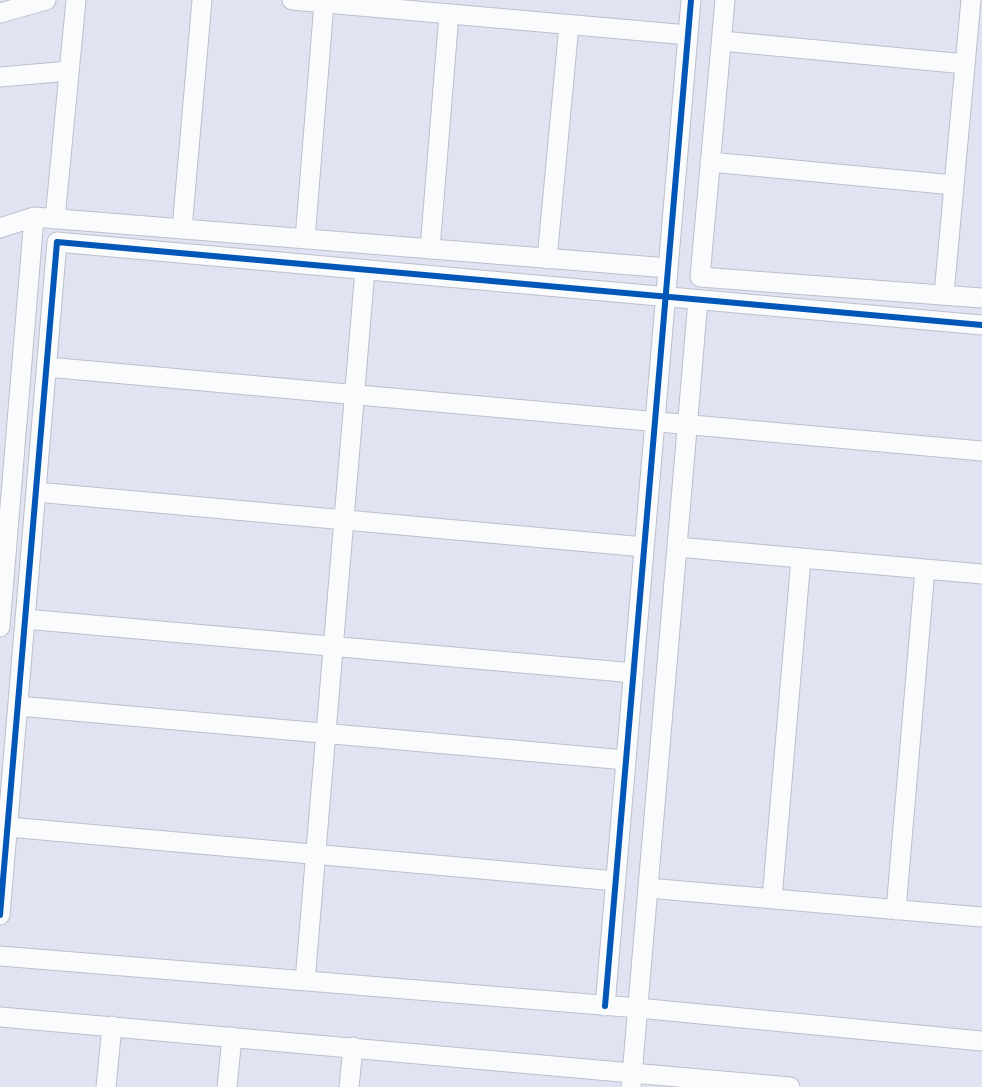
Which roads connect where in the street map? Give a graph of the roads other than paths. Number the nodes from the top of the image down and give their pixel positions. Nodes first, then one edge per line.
1 (46, 0) edge
2 (76, 0) edge
3 (202, 0) edge
4 (292, 0) edge
5 (691, 0) edge
6 (725, 0) edge
7 (971, 0) edge
8 (324, 3) junction
9 (388, 4) edge
10 (0, 13) edge
11 (449, 14) junction
12 (568, 25) junction
13 (688, 35) junction
14 (722, 41) junction
15 (965, 64) junction
16 (69, 70) junction
17 (0, 76) edge
18 (710, 162) junction
19 (954, 185) junction
20 (34, 217) junction
21 (55, 218) junction
22 (0, 228) edge
23 (182, 229) junction
24 (305, 239) junction
25 (430, 249) junction
26 (547, 259) junction
27 (668, 268) junction
28 (365, 270) junction
29 (944, 294) junction
30 (666, 296) junction
31 (982, 298) edge
32 (698, 300) junction
33 (982, 325) edge
34 (47, 367) junction
35 (355, 394) junction
36 (655, 421) junction
37 (688, 424) junction
38 (982, 450) edge
39 (36, 492) junction
40 (344, 520) junction
41 (644, 547) junction
42 (677, 547) junction
43 (801, 558) junction
44 (925, 569) junction
45 (982, 574) edge
46 (25, 619) junction
47 (0, 627) edge
48 (333, 646) junction
49 (634, 673) junction
50 (18, 706) junction
51 (326, 733) junction
52 (626, 760) junction
53 (8, 827) junction
54 (316, 855) junction
55 (616, 882) junction
56 (648, 888) junction
57 (772, 899) junction
58 (896, 910) junction
59 (0, 915) edge
60 (982, 917) edge
61 (0, 956) edge
62 (305, 981) junction
63 (605, 1006) junction
64 (638, 1008) junction
65 (0, 1017) edge
66 (112, 1026) junction
67 (232, 1037) junction
68 (982, 1041) edge
69 (353, 1047) junction
70 (632, 1080) edge
71 (106, 1087) edge
72 (227, 1087) edge
73 (349, 1087) edge
74 (790, 1087) edge

1 - 10 street
2 - 16 street
3 - 23 street
4 - 8 street
5 - 13 street
6 - 14 street
7 - 15 street
8 - 9 street
8 - 24 street
9 - 11 street
11 - 12 street
11 - 25 street
12 - 13 street
12 - 26 street
13 - 27 street
14 - 15 street
14 - 18 street
15 - 19 street
16 - 17 street
16 - 21 street
18 - 19 street
18 - 29 street
19 - 29 street
20 - 21 street
20 - 22 street
20 - 47 street
21 - 23 street
23 - 24 street
24 - 25 street
25 - 26 street
26 - 27 street
27 - 30 street
28 - 30 street
28 - 34 street
28 - 35 street
29 - 31 street
30 - 32 street
30 - 36 street
32 - 33 street
32 - 37 street
34 - 35 street
34 - 39 street
35 - 36 street
35 - 40 street
36 - 37 street
36 - 41 street
37 - 38 street
37 - 42 street
39 - 40 street
39 - 46 street
40 - 41 street
40 - 48 street
41 - 49 street
42 - 43 street
42 - 56 street
43 - 44 street
43 - 57 street
44 - 45 street
44 - 58 street
46 - 48 street
46 - 50 street
48 - 49 street
48 - 51 street
49 - 52 street
50 - 51 street
50 - 53 street
51 - 52 street
51 - 54 street
52 - 55 street
53 - 54 street
53 - 59 street
54 - 55 street
54 - 62 street
55 - 63 street
56 - 57 street
56 - 64 street
57 - 58 street
58 - 60 street
61 - 62 street
62 - 63 street
63 - 64 street
64 - 68 street
64 - 70 street
65 - 66 street
66 - 67 street
66 - 71 street
67 - 69 street
67 - 72 street
69 - 70 street
69 - 73 street
70 - 74 street

